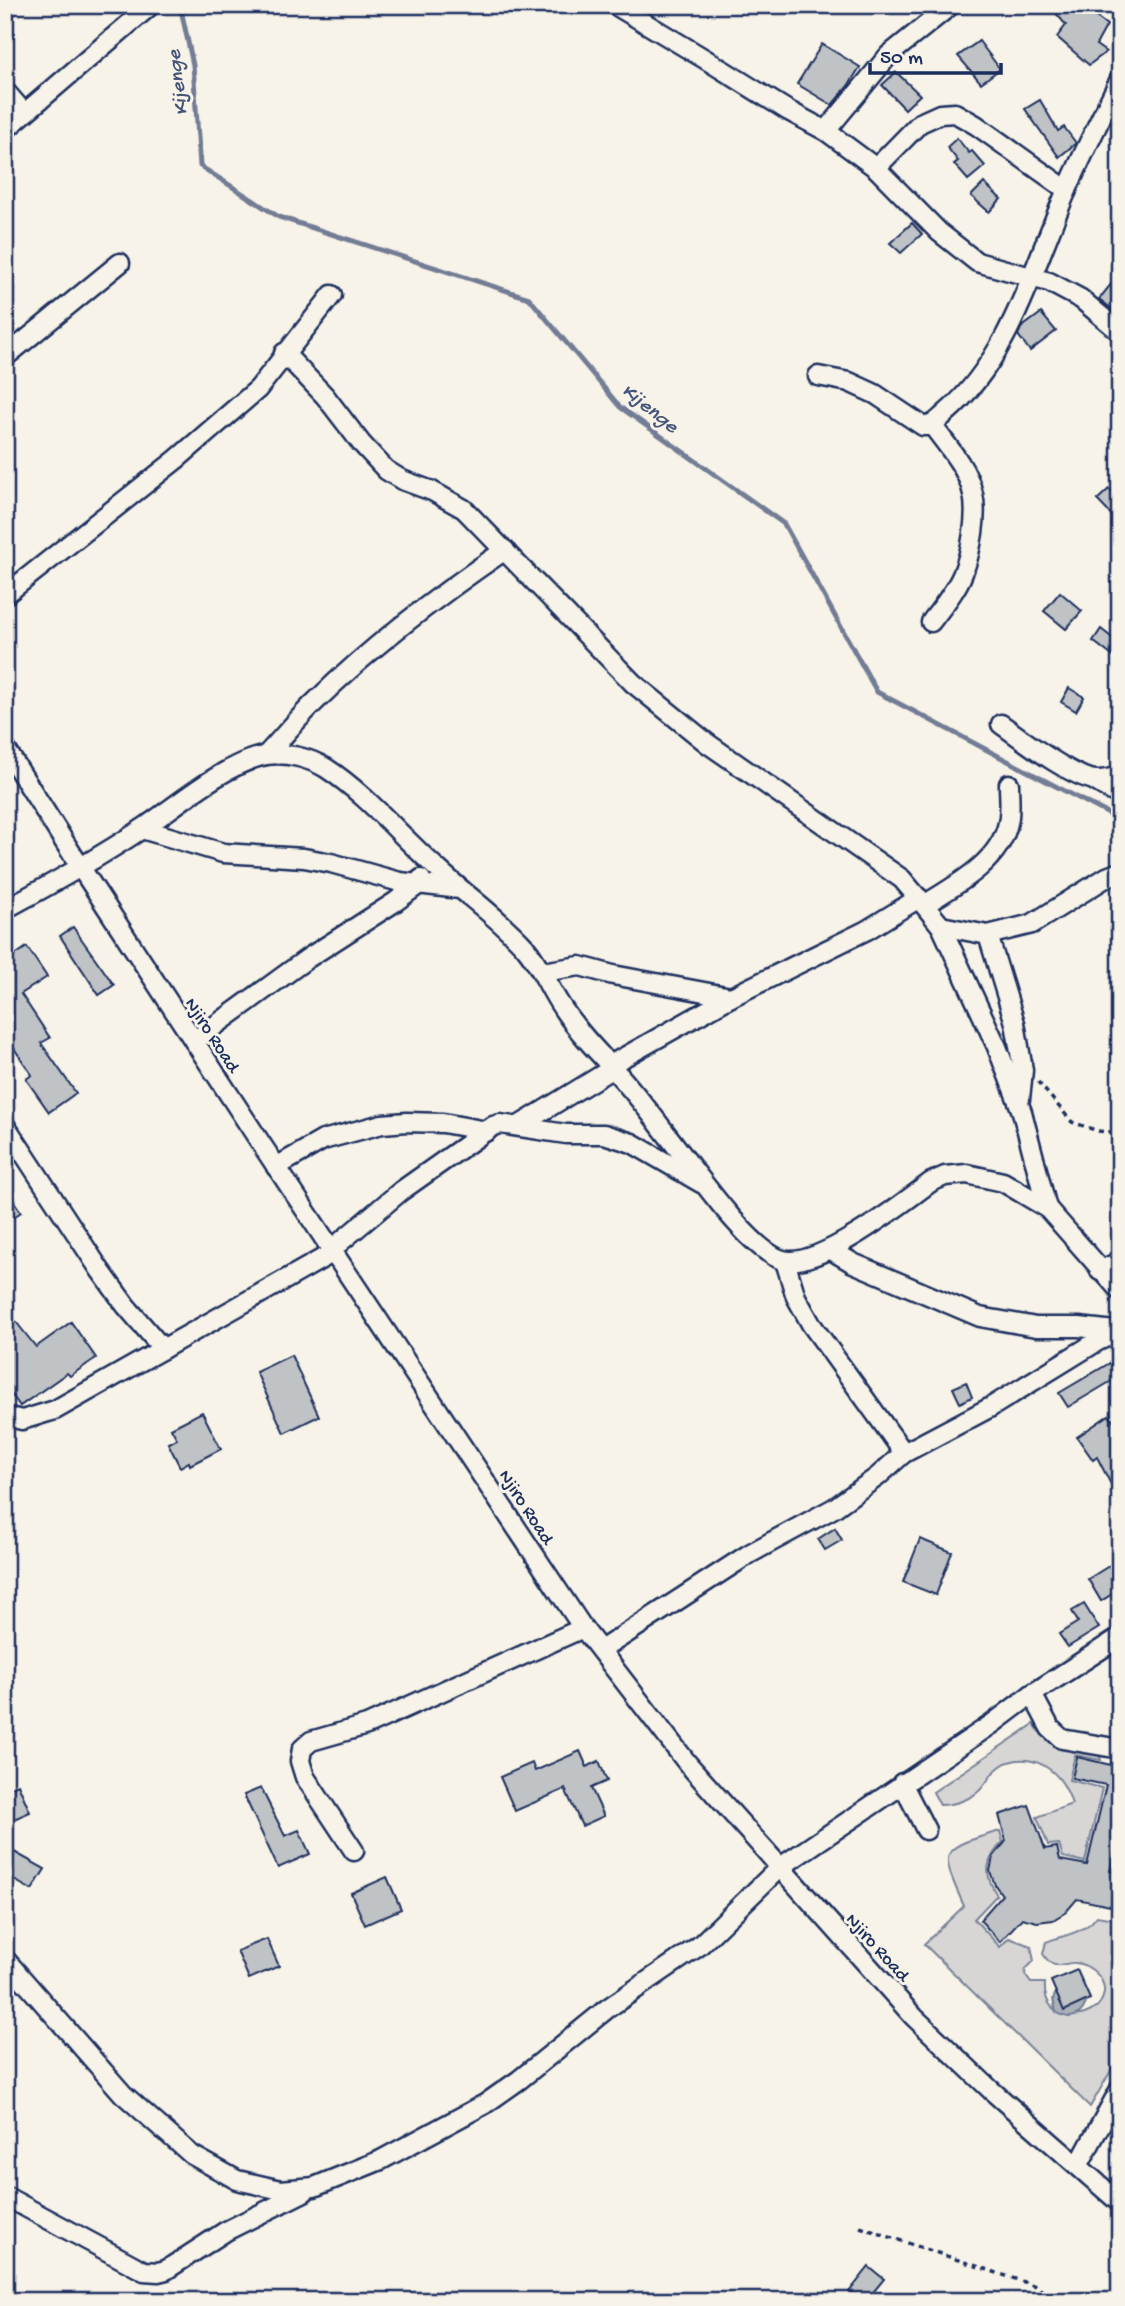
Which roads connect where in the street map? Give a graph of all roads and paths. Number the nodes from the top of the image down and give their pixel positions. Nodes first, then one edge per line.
1 (151, 5) edge
2 (614, 5) edge
3 (951, 5) edge
4 (1120, 79) edge
5 (5, 91) edge
6 (24, 113) junction
7 (5, 130) edge
8 (826, 131) junction
9 (876, 168) junction
10 (1067, 190) junction
11 (120, 264) dead end
12 (1030, 276) junction
13 (332, 295) dead end
14 (1120, 331) edge
15 (284, 353) junction
16 (5, 357) edge
17 (818, 376) dead end
18 (932, 425) junction
19 (505, 550) junction
20 (5, 595) edge
21 (930, 622) dead end
22 (1000, 724) dead end
23 (266, 755) junction
24 (8, 756) edge
25 (1120, 776) edge
26 (1095, 781) junction
27 (1009, 784) dead end
28 (1120, 796) edge
29 (142, 829) junction
30 (427, 859) junction
31 (81, 868) junction
32 (1120, 872) edge
33 (418, 886) junction
34 (460, 889) junction
35 (921, 901) junction
36 (5, 909) edge
37 (941, 926) junction
38 (988, 935) junction
39 (542, 972) junction
40 (732, 997) junction
41 (194, 1041) junction
42 (611, 1067) junction
43 (1023, 1070) junction
44 (1020, 1106) junction
45 (5, 1125) edge
46 (520, 1125) junction
47 (487, 1130) junction
48 (1120, 1133) edge
49 (276, 1167) junction
50 (709, 1188) junction
51 (1047, 1208) junction
52 (333, 1250) junction
53 (831, 1250) junction
54 (785, 1261) junction
55 (1120, 1261) edge
56 (1100, 1271) junction
57 (1120, 1292) edge
58 (1118, 1328) edge
59 (163, 1349) junction
60 (5, 1416) edge
61 (904, 1453) junction
62 (583, 1628) junction
63 (1120, 1637) edge
64 (601, 1650) junction
65 (1032, 1693) junction
66 (1120, 1749) edge
67 (902, 1783) junction
68 (926, 1830) dead end
69 (354, 1851) dead end
70 (779, 1868) junction
71 (5, 1959) edge
72 (1120, 2089) edge
73 (1078, 2166) junction
74 (314, 2187) junction
75 (5, 2196) edge
76 (1120, 2203) edge
77 (860, 2227) dead end
78 (1059, 2301) edge

1 - 6 street
2 - 8 street
3 - 8 street
4 - 10 street
5 - 6 street
6 - 7 street
8 - 9 street
9 - 10 street
9 - 12 street
10 - 12 street
11 - 16 street
12 - 14 street
12 - 18 street
13 - 15 street
15 - 19 street
15 - 20 street
17 - 18 street
18 - 21 street
19 - 23 street
19 - 35 street
22 - 26 street
23 - 29 street
23 - 30 street
24 - 31 street, Njiro Road
25 - 26 street
26 - 28 street
27 - 35 street
29 - 31 street
29 - 33 street
30 - 33 street
30 - 34 street
31 - 36 street
31 - 41 street, Njiro Road
32 - 38 street
33 - 34 street
33 - 41 street
34 - 39 street
35 - 37 street
35 - 40 street
37 - 38 street
37 - 44 street
38 - 43 street
39 - 40 street
39 - 42 street
40 - 42 street
41 - 49 street, Njiro Road
42 - 46 street
42 - 50 street
43 - 44 street
43 - 48 path
44 - 51 street
45 - 59 street
46 - 47 street
46 - 50 street
47 - 49 street
47 - 52 street
49 - 52 street, Njiro Road
50 - 54 street
51 - 53 street
51 - 56 street
52 - 59 street
52 - 62 street, Njiro Road
53 - 54 street
53 - 58 street
54 - 61 street
55 - 56 street
56 - 57 street
58 - 61 street
59 - 60 street
61 - 64 street
62 - 64 street, Njiro Road
62 - 69 street
63 - 65 street
64 - 70 street, Njiro Road
65 - 66 street
65 - 67 street
67 - 68 street
67 - 70 street
70 - 73 street, Njiro Road
70 - 74 street
71 - 74 street
72 - 73 street
73 - 76 street, Njiro Road
74 - 75 street
77 - 78 path

